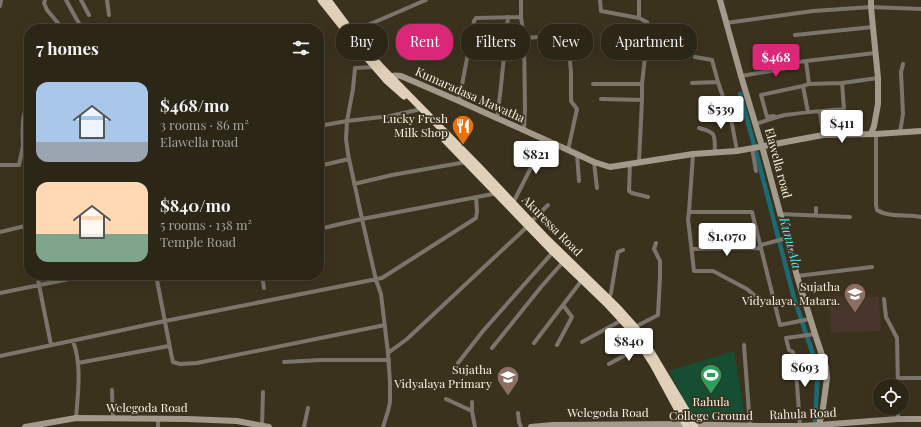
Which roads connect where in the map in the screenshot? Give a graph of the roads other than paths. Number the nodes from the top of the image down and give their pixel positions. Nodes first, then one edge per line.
1 (1, 0) edge
2 (45, 0) edge
3 (66, 0) edge
4 (81, 0) edge
5 (107, 0) edge
6 (426, 0) edge
7 (521, 0) edge
8 (600, 0) edge
9 (639, 0) edge
10 (720, 0) edge
11 (871, 0) edge
12 (326, 2) edge
13 (0, 6) edge
14 (871, 7) junction
15 (921, 9) edge
16 (90, 15) dead end
17 (109, 15) dead end
18 (508, 17) junction
19 (521, 17) junction
20 (639, 18) junction
21 (726, 23) junction
22 (59, 24) edge
23 (80, 24) edge
24 (345, 24) edge
25 (370, 24) edge
26 (522, 24) edge
27 (873, 27) junction
28 (795, 35) dead end
29 (875, 53) junction
30 (697, 57) edge
31 (374, 60) edge
32 (524, 60) edge
33 (570, 61) dead end
34 (806, 61) junction
35 (903, 64) dead end
36 (375, 67) junction
37 (741, 76) junction
38 (389, 78) junction
39 (878, 78) junction
40 (718, 82) junction
41 (692, 83) dead end
42 (842, 83) junction
43 (593, 84) dead end
44 (642, 84) junction
45 (809, 84) junction
46 (803, 86) junction
47 (601, 100) dead end
48 (642, 100) junction
49 (459, 101) junction
50 (417, 110) junction
51 (808, 112) junction
52 (820, 112) junction
53 (24, 117) edge
54 (774, 118) junction
55 (497, 119) junction
56 (347, 121) junction
57 (756, 124) junction
58 (324, 125) edge
59 (699, 128) dead end
60 (524, 131) junction
61 (921, 131) edge
62 (900, 132) junction
63 (874, 134) junction
64 (823, 135) junction
65 (545, 140) junction
66 (23, 146) joint
67 (762, 146) junction
68 (752, 148) junction
69 (568, 150) junction
70 (737, 151) junction
71 (715, 153) junction
72 (577, 154) junction
73 (693, 154) junction
74 (349, 159) junction
75 (466, 162) junction
76 (594, 162) junction
77 (639, 162) junction
78 (630, 163) junction
79 (0, 165) edge
80 (324, 165) edge
81 (756, 171) dead end
82 (579, 182) dead end
83 (354, 184) junction
84 (597, 188) dead end
85 (497, 190) junction
86 (476, 197) junction
87 (648, 198) dead end
88 (513, 203) junction
89 (548, 205) dead end
90 (816, 208) dead end
91 (689, 212) junction
92 (780, 214) junction
93 (816, 215) junction
94 (850, 217) dead end
95 (921, 217) edge
96 (362, 219) junction
97 (530, 224) junction
98 (24, 226) edge
99 (324, 228) edge
100 (0, 232) edge
101 (787, 238) junction
102 (656, 243) dead end
103 (761, 247) junction
104 (692, 249) junction
105 (623, 250) dead end
106 (553, 252) junction
107 (563, 262) junction
108 (572, 266) junction
109 (872, 267) dead end
110 (798, 276) junction
111 (39, 280) edge
112 (62, 280) edge
113 (157, 280) edge
114 (263, 280) edge
115 (376, 280) junction
116 (582, 280) junction
117 (40, 284) junction
118 (264, 288) dead end
119 (0, 293) edge
120 (609, 298) junction
121 (884, 299) dead end
122 (775, 304) junction
123 (563, 305) junction
124 (810, 319) junction
125 (622, 320) junction
126 (165, 321) junction
127 (385, 324) junction
128 (635, 327) junction
129 (815, 334) junction
130 (73, 341) junction
131 (582, 342) dead end
132 (534, 343) dead end
133 (51, 345) junction
134 (558, 345) dead end
135 (744, 345) dead end
136 (170, 346) junction
137 (642, 346) junction
138 (492, 348) dead end
139 (388, 353) junction
140 (0, 356) edge
141 (388, 360) junction
142 (284, 362) dead end
143 (78, 363) junction
144 (458, 363) dead end
145 (609, 364) dead end
146 (898, 378) joint
147 (921, 378) edge
148 (112, 390) dead end
149 (263, 392) dead end
150 (446, 399) dead end
151 (472, 402) dead end
152 (308, 408) dead end
153 (472, 411) junction
154 (518, 413) dead end
155 (898, 415) edge
156 (76, 418) junction
157 (113, 419) junction
158 (158, 419) junction
159 (921, 419) edge
160 (898, 420) junction
161 (883, 424) edge
162 (690, 425) edge
163 (34, 426) edge
164 (262, 426) junction
165 (553, 426) edge
166 (750, 426) junction
167 (800, 426) junction
168 (819, 426) edge
169 (25, 427) edge
170 (158, 427) edge
171 (269, 427) edge
172 (304, 427) edge
173 (383, 427) edge
174 (475, 427) edge
175 (521, 427) edge
176 (531, 427) edge

1 - 13 street
2 - 22 street
3 - 23 street
4 - 16 street
5 - 17 street
6 - 25 street
7 - 19 street
8 - 20 street
9 - 20 street
10 - 21 street, Elawella road
11 - 14 street
12 - 24 highway, Akuressa Road
12 - 36 highway, Akuressa Road
14 - 15 street
14 - 21 street
14 - 27 street
18 - 19 street
18 - 49 street
18 - 55 street
19 - 26 street
20 - 44 street
21 - 37 street, Elawella road
27 - 28 street
27 - 29 street
29 - 34 street
29 - 39 street
30 - 40 street
31 - 38 highway, Akuressa Road
32 - 60 street
33 - 69 street
34 - 37 street
34 - 45 street
35 - 62 street
36 - 38 highway, Akuressa Road
36 - 56 street
37 - 57 street, Elawella road
38 - 49 street, Kumaradasa Mawatha
38 - 50 highway, Akuressa Road
38 - 85 highway, Akuressa Road
39 - 42 street
39 - 63 street
40 - 41 street
40 - 70 street
42 - 45 street
42 - 52 street
43 - 44 street
44 - 48 street
45 - 46 street
46 - 51 street
46 - 54 street
47 - 48 street
48 - 77 street
49 - 55 street, Kumaradasa Mawatha
50 - 56 street
50 - 75 highway, Akuressa Road
51 - 52 street
51 - 54 street
52 - 64 street
53 - 66 street
54 - 57 street
55 - 60 street, Kumaradasa Mawatha
56 - 58 street
56 - 74 street
57 - 67 street, Elawella road
59 - 71 street
60 - 65 street, Kumaradasa Mawatha
61 - 62 street, Kumaradasa Mawatha
62 - 63 street, Kumaradasa Mawatha
63 - 64 street, Kumaradasa Mawatha
63 - 95 street
64 - 67 street, Kumaradasa Mawatha
65 - 69 street, Kumaradasa Mawatha
65 - 88 street
66 - 79 street
67 - 68 street, Kumaradasa Mawatha
67 - 92 street, Elawella road
68 - 70 street, Kumaradasa Mawatha
68 - 81 street
69 - 72 street, Kumaradasa Mawatha
70 - 71 street, Kumaradasa Mawatha
71 - 73 street, Kumaradasa Mawatha
72 - 76 street, Kumaradasa Mawatha
72 - 82 street
73 - 77 street, Kumaradasa Mawatha
73 - 91 street
74 - 80 street
74 - 83 street
75 - 83 street
75 - 85 highway, Akuressa Road
76 - 78 street, Kumaradasa Mawatha
76 - 84 street
77 - 78 street, Kumaradasa Mawatha
78 - 87 street
83 - 96 street
85 - 86 street
85 - 88 highway, Akuressa Road
85 - 97 highway, Akuressa Road
86 - 96 street
86 - 115 street
88 - 97 highway, Akuressa Road
89 - 97 street
90 - 93 street
91 - 103 street
91 - 104 street
92 - 93 street
92 - 101 street, Elawella road
93 - 94 street
96 - 99 street
96 - 115 street
97 - 106 highway, Akuressa Road
97 - 108 highway, Akuressa Road
97 - 139 street
98 - 100 street
101 - 103 street
101 - 110 street, Elawella road
102 - 128 street
103 - 104 street
103 - 122 street
104 - 122 street
105 - 120 street
106 - 107 highway, Akuressa Road
106 - 144 street
107 - 108 highway, Akuressa Road
107 - 138 street
108 - 116 highway, Akuressa Road
108 - 120 highway, Akuressa Road
109 - 110 street
110 - 124 street, Elawella road
111 - 117 street
112 - 117 street
113 - 126 street
114 - 118 street
115 - 126 street
115 - 127 street
116 - 123 street
116 - 125 highway, Akuressa Road
117 - 119 street
117 - 133 street
120 - 128 highway, Akuressa Road
121 - 146 street
122 - 124 street
123 - 132 street
123 - 134 street
124 - 129 street, Elawella road
125 - 131 street
125 - 137 highway, Akuressa Road
126 - 130 street
126 - 136 street
127 - 136 street
127 - 139 street
128 - 162 highway, Akuressa Road
129 - 167 street
129 - 168 street, Elawella road
130 - 133 street
130 - 143 street
133 - 140 street
135 - 166 street
136 - 143 street
137 - 145 street
137 - 162 highway, Akuressa Road
139 - 141 street
141 - 142 street
141 - 173 street
143 - 156 street
146 - 147 street
148 - 157 street
149 - 164 street
150 - 153 street
151 - 153 street
152 - 172 street
153 - 174 street
154 - 175 street
155 - 160 street
156 - 157 street, Welegoda Road
156 - 163 street, Welegoda Road
157 - 158 street, Welegoda Road
158 - 164 street, Welegoda Road
158 - 170 street
159 - 160 street, Rahula Road
160 - 161 street, Rahula Road
161 - 168 street, Rahula Road
162 - 165 street, Welegoda Road
162 - 166 street, Rahula Road
163 - 169 street, Welegoda Road
164 - 171 street, Welegoda Road
165 - 176 street, Welegoda Road
166 - 167 street, Rahula Road
167 - 168 street, Rahula Road

